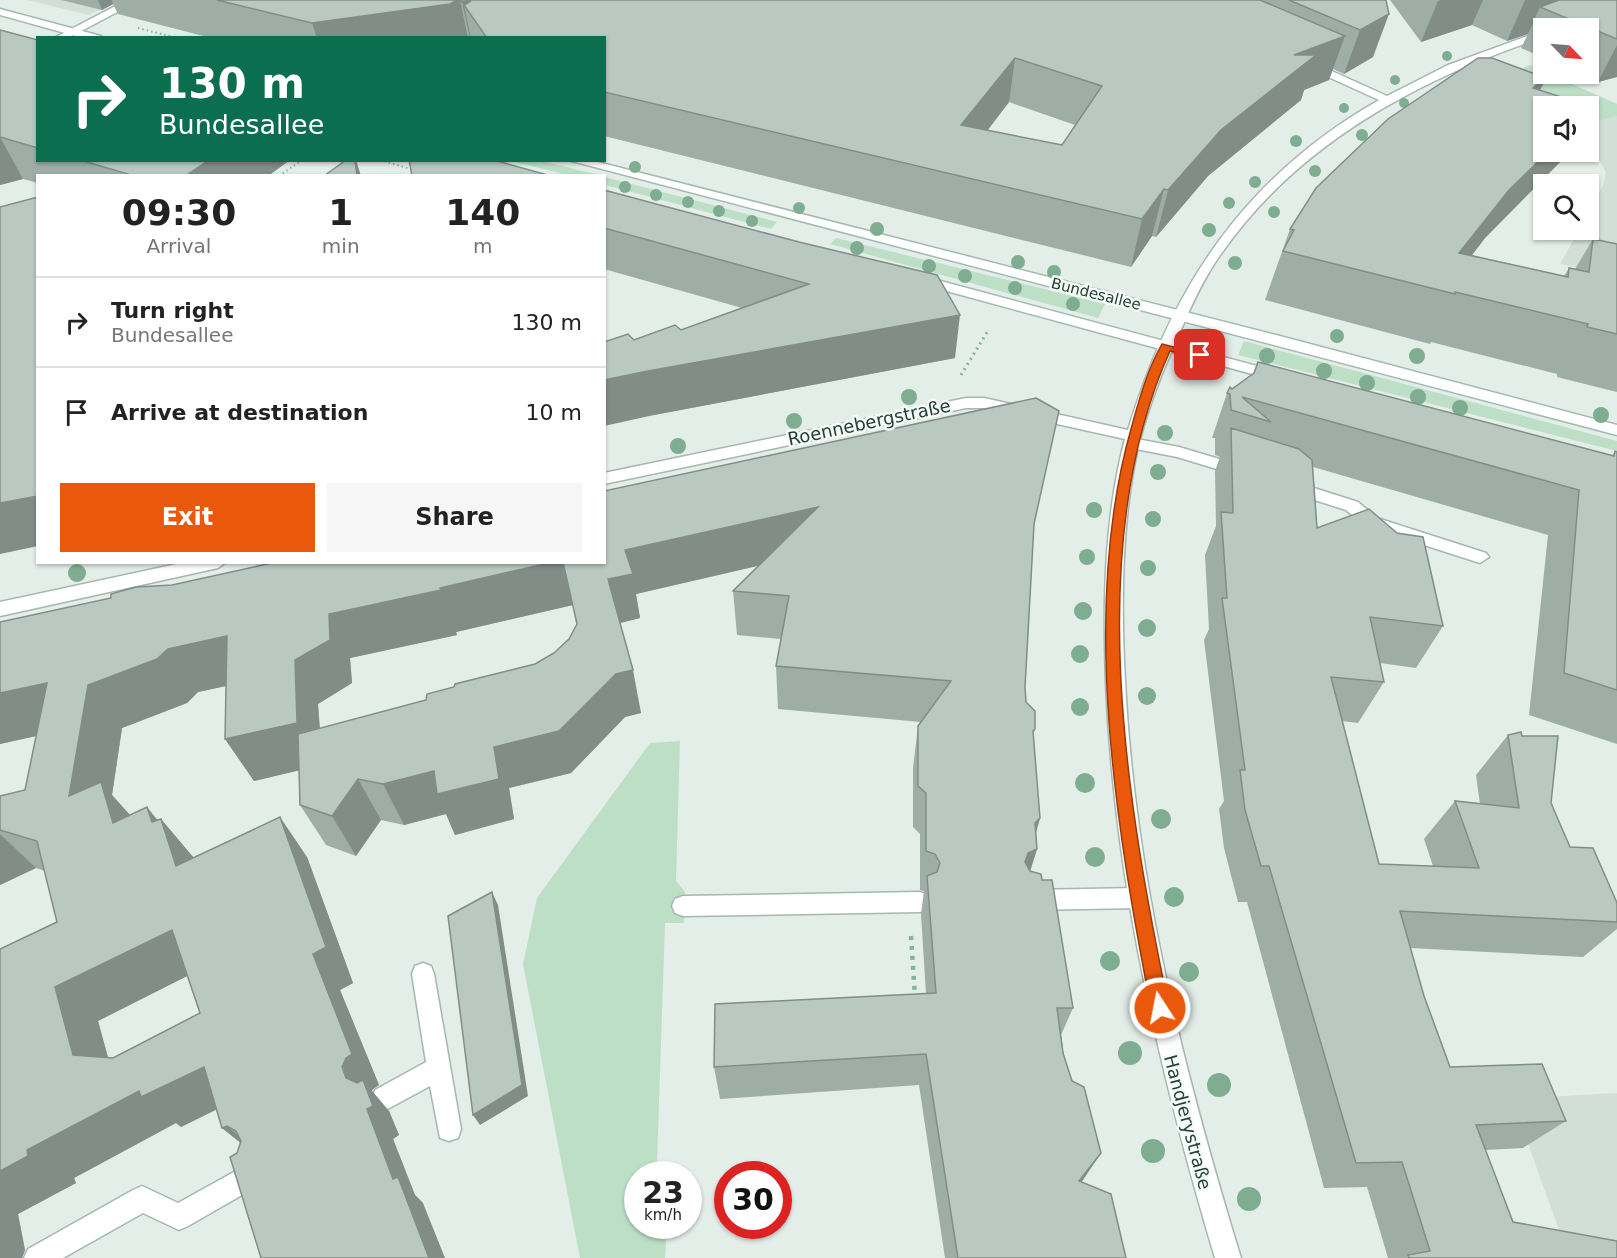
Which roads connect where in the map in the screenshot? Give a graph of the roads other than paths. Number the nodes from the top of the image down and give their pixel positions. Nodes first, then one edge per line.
1 (135, 0) edge
2 (0, 12) edge
3 (72, 31) junction
4 (63, 36) edge
5 (90, 36) edge
6 (1533, 37) edge
7 (1295, 58) edge
8 (1385, 99) junction
9 (582, 162) edge
10 (905, 276) edge
11 (1180, 315) junction
12 (1166, 346) junction
13 (1289, 379) edge
14 (1617, 430) edge
15 (1132, 440) junction
16 (1255, 476) edge
17 (606, 479) edge
18 (1276, 482) edge
19 (1480, 557) dead end
20 (209, 564) edge
21 (0, 609) edge
22 (1138, 898) junction
23 (1027, 900) edge
24 (915, 902) road end
25 (683, 906) dead end
26 (423, 974) dead end
27 (439, 1068) junction
28 (384, 1099) dead end
29 (449, 1129) dead end
30 (261, 1170) edge
31 (36, 1258) edge
32 (1228, 1258) edge

1 - 3 street
2 - 3 street
3 - 4 street
3 - 5 street
6 - 8 street, Handjerystraße
7 - 8 street
8 - 11 street, Handjerystraße
9 - 11 street, Bundesallee
10 - 12 street, Bundesallee
11 - 12 street, Handjerystraße
11 - 14 street, Bundesallee
12 - 13 street, Bundesallee
12 - 15 street, Handjerystraße
15 - 16 street, Roennebergstraße
15 - 17 street, Roennebergstraße
15 - 22 street, Handjerystraße
18 - 19 street
20 - 21 street
22 - 23 street
22 - 32 street, Handjerystraße
24 - 25 street
26 - 27 street
27 - 28 street
27 - 29 street
30 - 31 street

